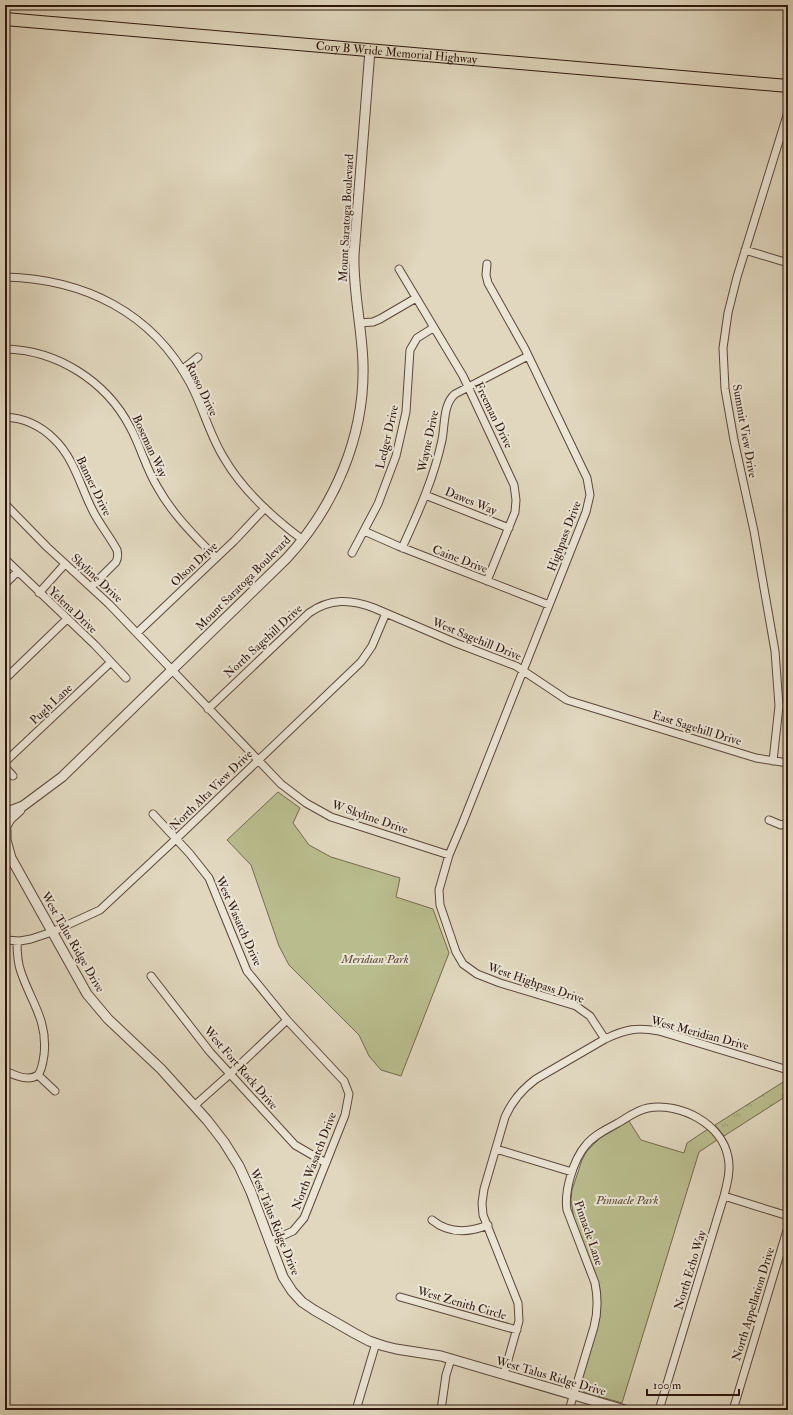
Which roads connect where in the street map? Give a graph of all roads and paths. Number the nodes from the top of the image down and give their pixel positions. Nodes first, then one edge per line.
1 (5, 19) edge
2 (370, 50) junction
3 (788, 86) edge
4 (788, 112) edge
5 (745, 250) junction
6 (788, 263) edge
7 (487, 264) dead end
8 (399, 269) dead end
9 (5, 277) edge
10 (416, 298) junction
11 (359, 323) junction
12 (434, 328) junction
13 (5, 349) edge
14 (528, 356) junction
15 (198, 357) dead end
16 (182, 370) junction
17 (468, 387) junction
18 (5, 417) edge
19 (425, 495) junction
20 (5, 504) edge
21 (265, 508) junction
22 (509, 528) junction
23 (364, 531) junction
24 (303, 540) junction
25 (402, 548) junction
26 (352, 553) dead end
27 (216, 558) junction
28 (5, 559) edge
29 (65, 564) junction
30 (17, 572) junction
31 (487, 581) junction
32 (5, 584) edge
33 (91, 587) junction
34 (38, 592) junction
35 (549, 605) junction
36 (386, 613) junction
37 (67, 619) junction
38 (136, 633) junction
39 (111, 662) junction
40 (172, 670) junction
41 (523, 670) junction
42 (126, 678) dead end
43 (5, 679) edge
44 (208, 709) junction
45 (600, 710) joint
46 (258, 760) junction
47 (773, 761) junction
48 (5, 762) edge
49 (788, 763) edge
50 (5, 767) edge
51 (13, 776) dead end
52 (23, 806) junction
53 (5, 813) edge
54 (153, 814) dead end
55 (769, 820) dead end
56 (788, 823) edge
57 (5, 827) edge
58 (176, 839) junction
59 (8, 854) edge
60 (448, 855) junction
61 (52, 932) junction
62 (5, 940) edge
63 (17, 941) junction
64 (151, 976) dead end
65 (287, 1020) junction
66 (605, 1039) junction
67 (788, 1070) edge
68 (5, 1071) edge
69 (230, 1074) junction
70 (38, 1075) junction
71 (55, 1090) dead end
72 (349, 1094) joint
73 (194, 1106) junction
74 (720, 1137) joint
75 (496, 1149) junction
76 (326, 1163) junction
77 (572, 1172) junction
78 (724, 1196) junction
79 (788, 1216) edge
80 (432, 1220) dead end
81 (488, 1225) junction
82 (788, 1227) edge
83 (269, 1242) junction
84 (400, 1297) dead end
85 (517, 1330) junction
86 (376, 1343) junction
87 (451, 1359) junction
88 (504, 1374) junction
89 (574, 1395) junction
90 (356, 1410) edge
91 (441, 1410) edge
92 (569, 1410) edge
93 (625, 1410) edge
94 (659, 1410) edge
95 (733, 1410) edge

1 - 2 highway, Cory B Wride Memorial Highway
2 - 3 highway, Cory B Wride Memorial Highway
2 - 11 street, Mount Saratoga Boulevard
4 - 5 street, Summit View Drive
5 - 6 street
5 - 47 street, Summit View Drive
7 - 14 street, Highpass Drive
8 - 10 street, Freeman Drive
9 - 16 street, Russo Drive
10 - 11 street
10 - 12 street, Freeman Drive
11 - 24 street, Mount Saratoga Boulevard
12 - 17 street, Freeman Drive
12 - 23 street, Ledger Drive
13 - 27 street, Boseman Way
14 - 17 street, Wayne Drive
14 - 35 street, Highpass Drive
15 - 16 street
16 - 21 street, Russo Drive
17 - 19 street, Wayne Drive
17 - 22 street, Freeman Drive
18 - 33 street, Banner Drive
19 - 22 street, Dawes Way
19 - 25 street, Wayne Drive
20 - 29 street, Skyline Drive
21 - 24 street, Russo Drive
21 - 27 street, Olson Drive
22 - 31 street, Freeman Drive
23 - 25 street, Caine Drive
23 - 26 street, Ledger Drive
24 - 40 street, Mount Saratoga Boulevard
25 - 31 street, Caine Drive
27 - 38 street, Olson Drive
28 - 30 street, Yelena Drive
29 - 33 street, Skyline Drive
29 - 34 street
30 - 32 street
30 - 34 street, Yelena Drive
31 - 35 street, Caine Drive
33 - 38 street, Skyline Drive
34 - 37 street, Yelena Drive
35 - 41 street, Highpass Drive
36 - 41 street, West Sagehill Drive
36 - 44 street, North Sagehill Drive
36 - 46 street, North Alta View Drive
37 - 39 street, Yelena Drive
37 - 43 street
38 - 40 street, Skyline Drive
39 - 42 street, Yelena Drive
39 - 48 street, Pugh Lane
40 - 44 street, W Skyline Drive
40 - 52 street, Mount Saratoga Boulevard
41 - 45 street, West Sagehill Drive
41 - 60 street, Highpass Drive
44 - 46 street, W Skyline Drive
45 - 47 street, East Sagehill Drive
46 - 58 street, North Alta View Drive
46 - 60 street, W Skyline Drive
47 - 49 street, East Sagehill Drive
50 - 51 street
52 - 53 street, Mount Saratoga Boulevard
52 - 57 street, Mount Saratoga Boulevard
54 - 58 street, West Wasatch Drive
55 - 56 street
57 - 59 street, West Talus Ridge Drive
58 - 61 street, North Alta View Drive
58 - 65 street, West Wasatch Drive
59 - 61 street, West Talus Ridge Drive
60 - 66 street, West Highpass Drive
61 - 63 street, North Alta View Drive
61 - 73 street, West Talus Ridge Drive
62 - 63 street, North Alta View Drive
63 - 70 street
64 - 69 street, West Fort Rock Drive
65 - 69 street
65 - 72 street, West Wasatch Drive
66 - 67 street, West Meridian Drive
66 - 75 street, West Meridian Drive
68 - 70 street
69 - 73 street
69 - 76 street, West Fort Rock Drive
70 - 71 street
72 - 76 street, North Wasatch Drive
73 - 83 street, West Talus Ridge Drive
74 - 77 street, Pinnacle Lane
74 - 78 street, North Echo Way
75 - 77 street
75 - 81 street, West Meridian Drive
76 - 83 street, North Wasatch Drive
77 - 89 street, Pinnacle Lane
78 - 79 street
78 - 94 street, North Echo Way
80 - 81 street
81 - 85 street, West Meridian Drive
82 - 95 street, North Appellation Drive
83 - 86 street, West Talus Ridge Drive
84 - 85 street, West Zenith Circle
85 - 88 street, West Meridian Drive
86 - 87 street, West Talus Ridge Drive
86 - 90 street
87 - 88 street, West Talus Ridge Drive
87 - 91 street
88 - 89 street, West Talus Ridge Drive
89 - 92 street, Pinnacle Lane
89 - 93 street, West Talus Ridge Drive

